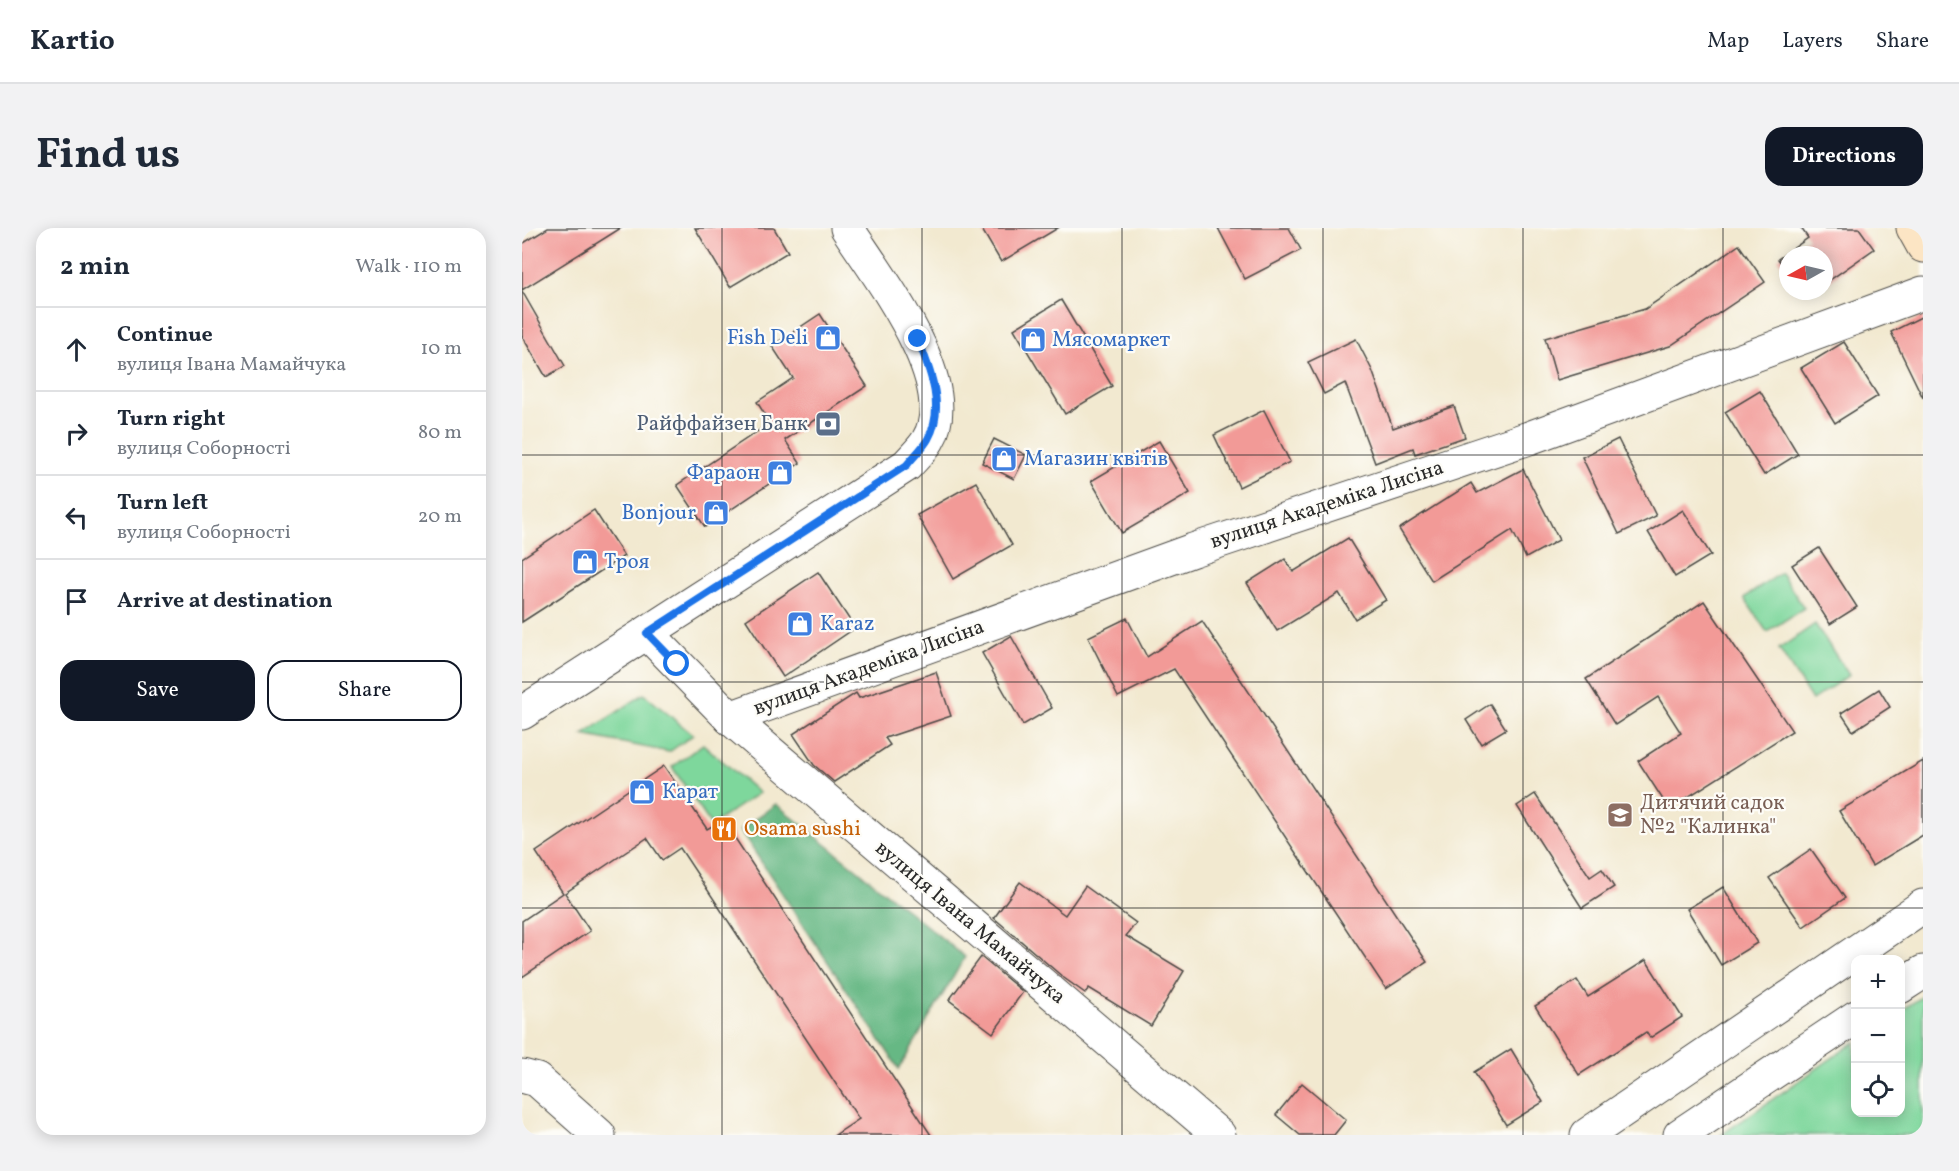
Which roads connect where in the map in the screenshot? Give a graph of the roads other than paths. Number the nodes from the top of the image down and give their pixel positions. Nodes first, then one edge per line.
1 (847, 228) edge
2 (1912, 228) edge
3 (1923, 246) edge
4 (1923, 293) edge
5 (647, 633) junction
6 (522, 712) edge
7 (730, 718) junction
8 (1923, 906) edge
9 (1923, 972) edge
10 (1905, 984) edge
11 (1851, 1020) edge
12 (522, 1076) edge
13 (599, 1135) edge
14 (1219, 1135) edge
15 (1587, 1135) edge
16 (1680, 1135) edge

1 - 5 street
2 - 3 main road
4 - 7 street, вулиця Академіка Лисіна
5 - 6 street
5 - 7 street, вулиця Івана Мамайчука
7 - 14 street, вулиця Івана Мамайчука
8 - 15 street
9 - 10 street
11 - 16 street
12 - 13 street

